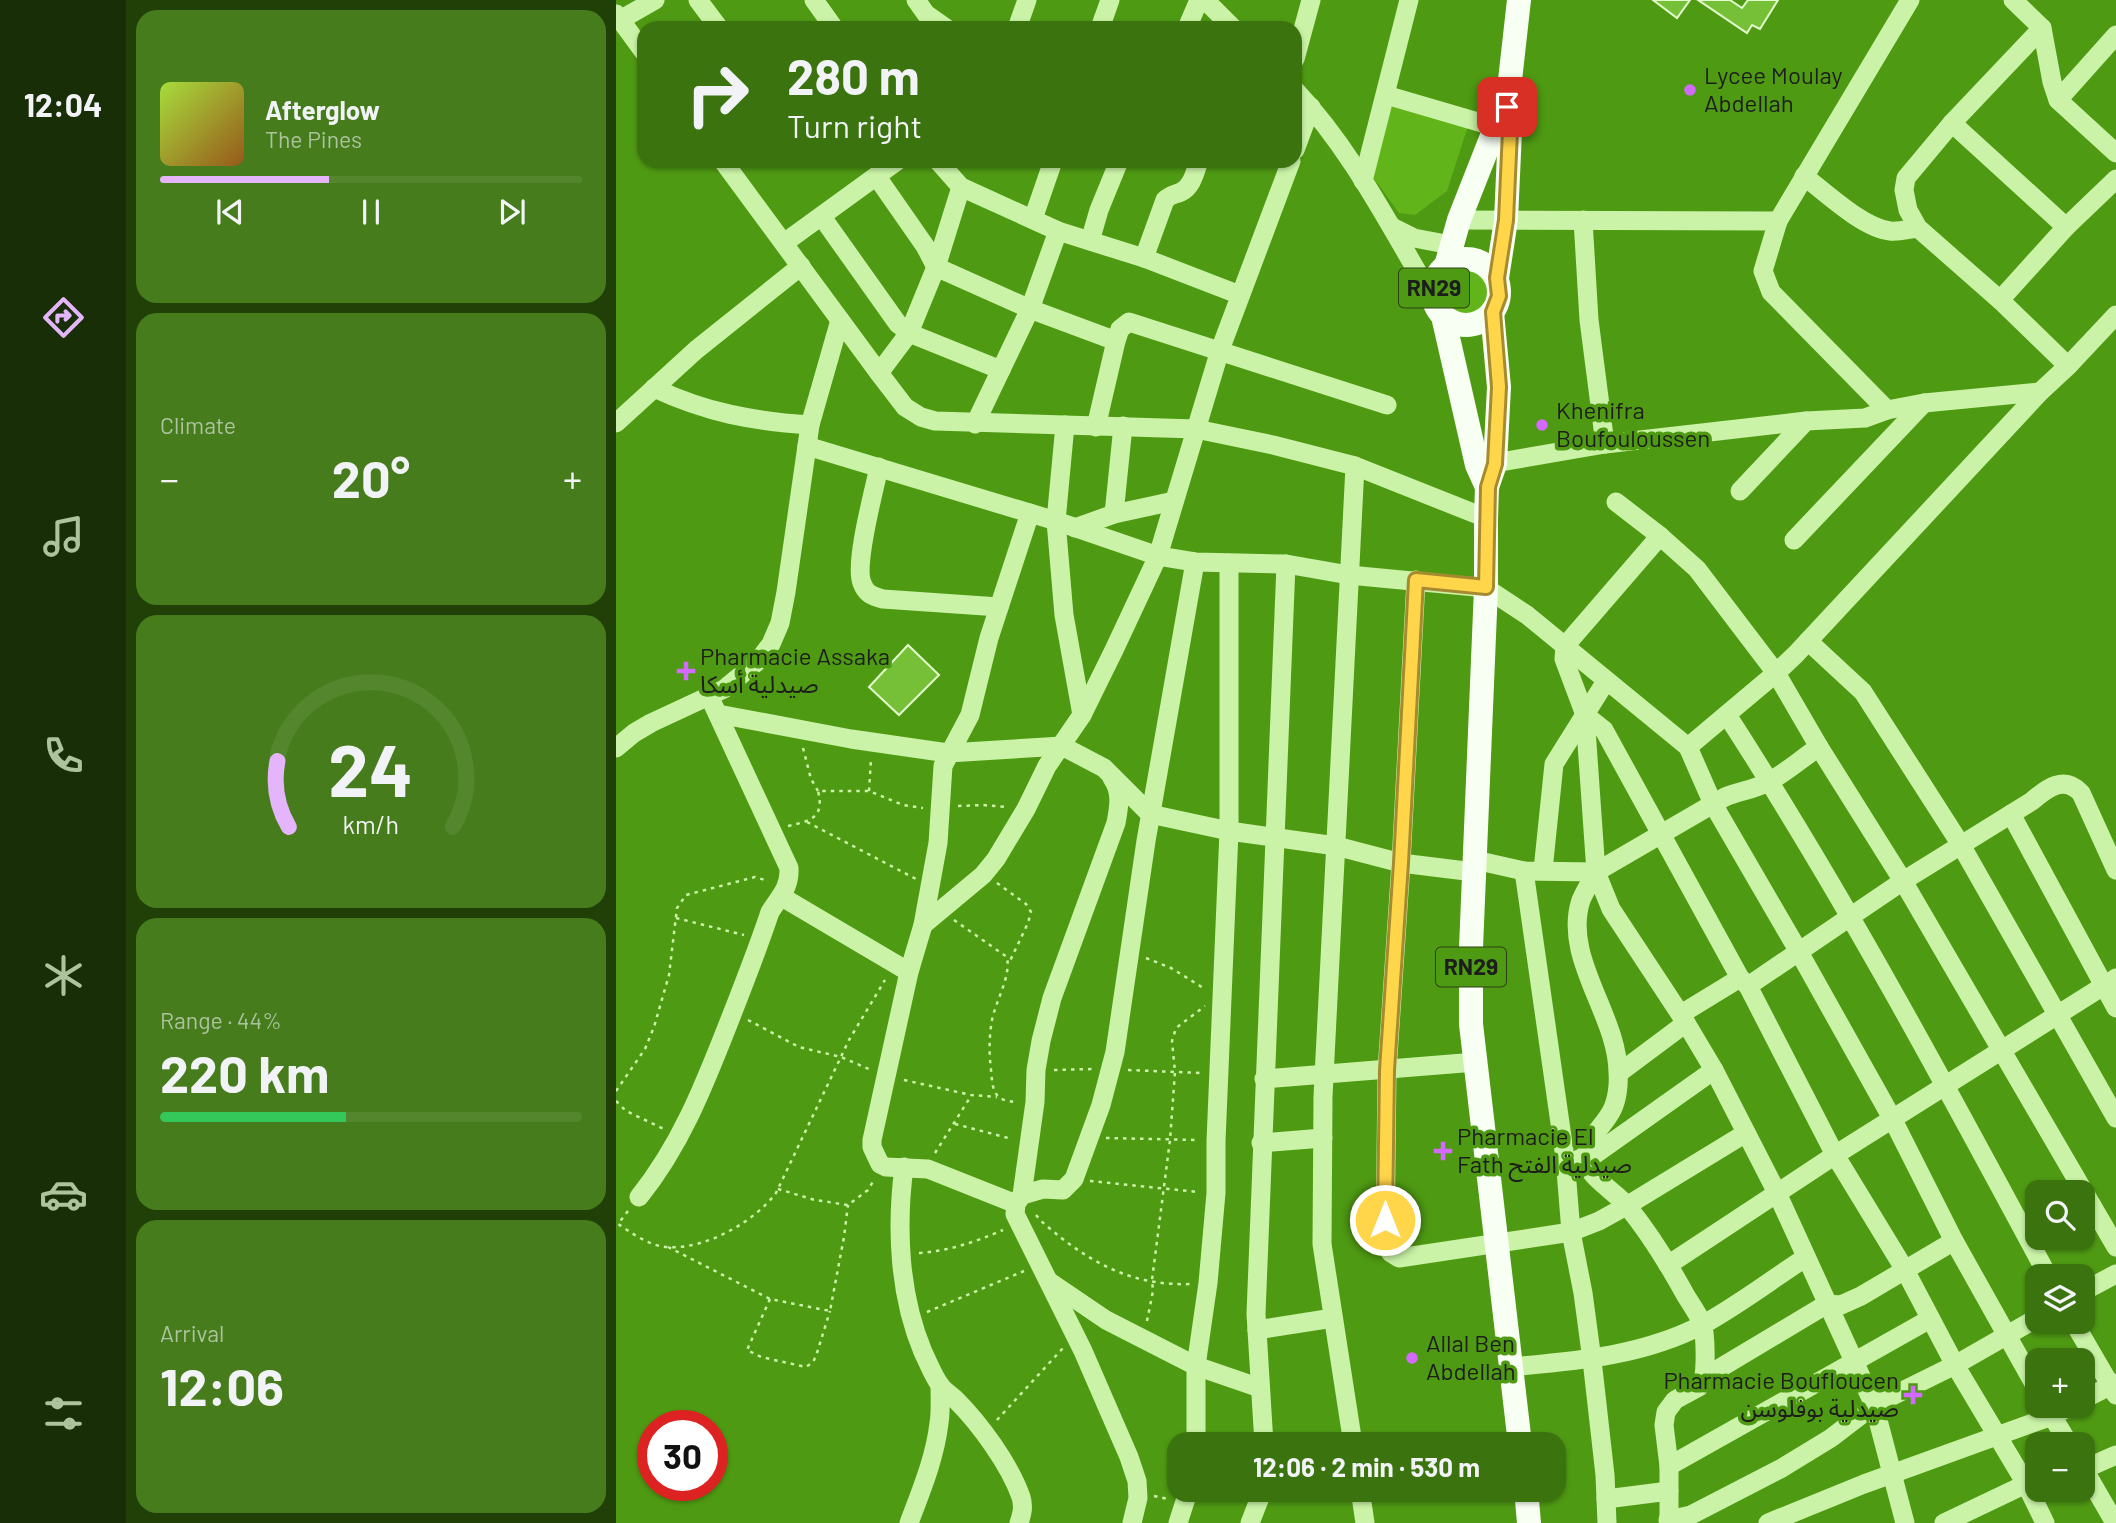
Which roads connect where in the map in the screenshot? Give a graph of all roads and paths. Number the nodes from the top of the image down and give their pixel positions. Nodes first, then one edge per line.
1 (655, 0) edge
2 (698, 0) edge
3 (814, 0) edge
4 (916, 0) edge
5 (1027, 0) edge
6 (1110, 0) edge
7 (1199, 0) edge
8 (1205, 0) edge
9 (1311, 0) edge
10 (1409, 0) edge
11 (1519, 0) edge
12 (1910, 0) edge
13 (2013, 0) edge
14 (618, 17) edge
15 (714, 21) edge
16 (829, 21) edge
17 (935, 21) edge
18 (1020, 21) edge
19 (1102, 21) edge
20 (1190, 21) edge
21 (1226, 21) edge
22 (2042, 29) junction
23 (1302, 33) edge
24 (2116, 35) edge
25 (637, 43) edge
26 (1386, 94) junction
27 (1302, 97) edge
28 (2058, 100) junction
29 (1311, 107) junction
30 (1504, 121) junction
31 (1952, 123) junction
32 (1302, 131) edge
33 (2116, 153) edge
34 (728, 168) edge
35 (888, 168) edge
36 (944, 168) edge
37 (1051, 168) edge
38 (1116, 168) edge
39 (1196, 168) edge
40 (1288, 168) edge
41 (1804, 176) junction
42 (877, 177) junction
43 (2116, 179) edge
44 (1363, 181) junction
45 (961, 187) junction
46 (822, 217) junction
47 (1033, 219) junction
48 (1583, 219) junction
49 (1459, 220) junction
50 (1506, 220) junction
51 (1778, 221) junction
52 (1391, 227) junction
53 (2066, 227) junction
54 (1918, 228) junction
55 (1058, 231) junction
56 (1090, 242) junction
57 (784, 243) junction
58 (1448, 256) junction
59 (1144, 258) junction
60 (801, 266) junction
61 (936, 267) junction
62 (1497, 278) junction
63 (1240, 295) junction
64 (2000, 299) junction
65 (1439, 308) junction
66 (1030, 309) junction
67 (1493, 312) junction
68 (2116, 315) edge
69 (840, 320) junction
70 (909, 333) junction
71 (1116, 341) junction
72 (1220, 351) junction
73 (2068, 366) junction
74 (1001, 370) junction
75 (879, 373) junction
76 (654, 388) junction
77 (2040, 392) junction
78 (1924, 403) junction
79 (1387, 405) dead end
80 (1887, 410) junction
81 (1807, 421) junction
82 (616, 423) edge
83 (975, 424) junction
84 (810, 425) junction
85 (1065, 425) junction
86 (1123, 426) junction
87 (1096, 427) junction
88 (1195, 429) junction
89 (1605, 444) junction
90 (807, 446) junction
91 (1355, 466) junction
92 (879, 467) junction
93 (1486, 472) junction
94 (1740, 491) dead end
95 (1174, 500) junction
96 (1616, 502) dead end
97 (1030, 513) junction
98 (1114, 514) junction
99 (1486, 518) junction
100 (1065, 524) junction
101 (1660, 536) junction
102 (1794, 540) dead end
103 (1158, 556) junction
104 (1195, 562) junction
105 (1229, 563) junction
106 (1286, 564) junction
107 (1349, 575) junction
108 (1416, 580) junction
109 (1486, 587) junction
110 (999, 607) junction
111 (1808, 641) junction
112 (1564, 646) junction
113 (1776, 673) junction
114 (1606, 681) junction
115 (714, 706) junction
116 (1082, 715) junction
117 (1585, 715) junction
118 (1727, 715) junction
119 (798, 729) junction
120 (872, 742) junction
121 (1062, 746) junction
122 (1688, 747) junction
123 (1819, 747) junction
124 (616, 748) edge
125 (948, 753) junction
126 (1112, 777) junction
127 (1770, 781) junction
128 (818, 791) junction
129 (869, 791) junction
130 (1713, 804) junction
131 (940, 807) junction
132 (1026, 809) junction
133 (1150, 814) junction
134 (2011, 814) junction
135 (807, 822) junction
136 (771, 830) junction
137 (1229, 831) junction
138 (1661, 835) junction
139 (1274, 838) junction
140 (1961, 845) junction
141 (1336, 846) junction
142 (1401, 863) junction
143 (1474, 866) junction
144 (1534, 870) junction
145 (2116, 870) edge
146 (1596, 872) junction
147 (983, 875) junction
148 (1903, 881) junction
149 (930, 886) junction
150 (782, 897) junction
151 (939, 911) junction
152 (676, 918) junction
153 (1850, 918) junction
154 (923, 925) junction
155 (761, 939) junction
156 (1799, 952) junction
157 (1129, 956) junction
158 (1009, 963) junction
159 (902, 969) junction
160 (1744, 982) junction
161 (2110, 982) edge
162 (1217, 1003) junction
163 (2116, 1008) edge
164 (733, 1012) junction
165 (2056, 1015) junction
166 (1683, 1018) junction
167 (2001, 1050) junction
168 (841, 1057) junction
169 (1476, 1062) junction
170 (1387, 1070) junction
171 (1714, 1070) junction
172 (1325, 1073) junction
173 (1619, 1073) junction
174 (886, 1076) junction
175 (1264, 1079) junction
176 (1945, 1086) junction
177 (616, 1091) edge
178 (971, 1095) junction
179 (998, 1097) junction
180 (616, 1101) edge
181 (1035, 1102) junction
182 (2116, 1118) edge
183 (1892, 1120) junction
184 (955, 1124) junction
185 (1746, 1133) junction
186 (680, 1136) junction
187 (1089, 1136) junction
188 (1323, 1138) junction
189 (1170, 1140) junction
190 (1216, 1141) junction
191 (1030, 1142) junction
192 (1261, 1143) junction
193 (1835, 1155) junction
194 (1565, 1157) junction
195 (1587, 1160) junction
196 (880, 1164) junction
197 (904, 1167) junction
198 (928, 1169) junction
199 (1074, 1179) junction
200 (778, 1189) junction
201 (1163, 1189) junction
202 (1216, 1193) junction
203 (1777, 1193) junction
204 (639, 1197) joint
205 (848, 1205) junction
206 (1628, 1205) junction
207 (1019, 1207) junction
208 (617, 1223) edge
209 (1571, 1232) junction
210 (1497, 1241) junction
211 (1954, 1241) junction
212 (668, 1247) junction
213 (2116, 1247) edge
214 (902, 1254) junction
215 (1805, 1258) junction
216 (2041, 1264) edge
217 (1668, 1265) junction
218 (1905, 1270) junction
219 (1045, 1273) junction
220 (2116, 1274) edge
221 (1152, 1280) junction
222 (1208, 1283) junction
223 (2095, 1286) edge
224 (769, 1299) junction
225 (1828, 1304) junction
226 (830, 1311) junction
227 (911, 1318) junction
228 (1333, 1318) junction
229 (1930, 1319) junction
230 (1703, 1324) junction
231 (2025, 1325) edge
232 (1257, 1330) junction
233 (2081, 1334) edge
234 (1075, 1335) junction
235 (2007, 1335) junction
236 (1144, 1338) junction
237 (1592, 1360) junction
238 (1855, 1360) junction
239 (1196, 1366) junction
240 (1955, 1366) junction
241 (1510, 1367) junction
242 (2025, 1367) edge
243 (1705, 1377) junction
244 (940, 1385) junction
245 (1260, 1388) junction
246 (2114, 1388) edge
247 (2095, 1395) edge
248 (1874, 1405) junction
249 (2034, 1418) edge
250 (1196, 1432) edge
251 (1263, 1432) edge
252 (1351, 1432) edge
253 (1518, 1432) edge
254 (984, 1434) junction
255 (1996, 1436) junction
256 (2116, 1455) edge
257 (2095, 1464) edge
258 (1669, 1466) junction
259 (2025, 1474) edge
260 (1893, 1475) junction
261 (2025, 1486) edge
262 (1669, 1491) junction
263 (2095, 1491) edge
264 (1137, 1492) junction
265 (1167, 1494) edge
266 (1606, 1499) junction
267 (1185, 1502) edge
268 (1257, 1502) edge
269 (1362, 1502) edge
270 (1527, 1502) edge
271 (2039, 1502) edge
272 (1693, 1519) edge
273 (1669, 1521) edge
274 (2112, 1521) edge
275 (1947, 1522) edge
276 (909, 1523) edge
277 (1019, 1523) edge
278 (1132, 1523) edge
279 (1178, 1523) edge
280 (1250, 1523) edge
281 (1365, 1523) edge
282 (1529, 1523) edge
283 (1607, 1523) edge
284 (1768, 1523) edge
285 (1905, 1523) edge
286 (2046, 1523) edge

1 - 14 street
2 - 15 street
3 - 16 street
4 - 17 street
5 - 18 street
6 - 19 street
7 - 20 street
8 - 21 street
9 - 23 street
10 - 26 street
11 - 30 main road, RN29
12 - 41 street
13 - 22 street
14 - 25 street
22 - 28 street
22 - 31 street
24 - 28 street
26 - 30 street
26 - 44 street
27 - 29 street
28 - 33 street
29 - 32 street
29 - 44 street
30 - 49 main road, RN29
30 - 50 main road, RN29
31 - 53 street
31 - 54 street
34 - 57 street
35 - 42 street
36 - 45 street
37 - 47 street
38 - 56 street
39 - 59 street
40 - 63 street
41 - 51 street
41 - 54 street
42 - 46 street
42 - 61 street
43 - 53 street
44 - 52 street
45 - 47 street
45 - 61 street
46 - 57 street
46 - 70 street
47 - 55 street
48 - 50 street
48 - 51 street
48 - 89 street
49 - 50 street
49 - 58 main road, RN29
50 - 62 main road, RN29
51 - 80 street
52 - 58 street
52 - 65 street
53 - 64 street
54 - 64 street
55 - 56 street
55 - 66 street
56 - 59 street
57 - 60 street
58 - 62 main road, RN29
58 - 65 main road, RN29
59 - 63 street
60 - 69 street
60 - 76 street
61 - 66 street
61 - 70 street
62 - 67 main road, RN29
63 - 72 street
64 - 73 street
65 - 67 main road, RN29
65 - 93 main road, RN29
66 - 71 street
66 - 74 street
67 - 93 main road, RN29
68 - 73 street
69 - 75 street
69 - 84 street
70 - 74 street
70 - 75 street
71 - 72 street
71 - 87 street
72 - 79 street
72 - 88 street
73 - 77 street
74 - 83 street
75 - 83 street
76 - 82 street
76 - 84 street
77 - 78 street
77 - 111 street
78 - 80 street
78 - 102 street
80 - 81 street
81 - 89 street
81 - 94 street
83 - 85 street
84 - 90 street
85 - 87 street
85 - 100 street
86 - 87 street
86 - 88 street
86 - 98 street
88 - 91 street
88 - 95 street
89 - 93 street
90 - 92 street
90 - 115 street
91 - 99 street
91 - 107 street
92 - 97 street
92 - 110 street
93 - 99 main road, RN29
95 - 98 street
95 - 103 street
96 - 101 street
97 - 100 street
97 - 110 street
98 - 100 street
99 - 109 main road, RN29
100 - 103 street
100 - 116 street
101 - 112 street
101 - 113 street
103 - 104 street
103 - 116 street
104 - 105 street
104 - 133 street
105 - 106 street
105 - 137 street
106 - 107 street
106 - 139 street
107 - 108 street
107 - 141 street
108 - 109 street
108 - 142 street
109 - 112 street
109 - 143 main road, RN29
110 - 125 street
111 - 113 street
111 - 140 street
112 - 114 street
112 - 117 street
113 - 118 street
113 - 123 street
114 - 117 street
114 - 122 street
115 - 119 street
115 - 124 street
115 - 136 street
116 - 121 street
117 - 138 street
117 - 144 street
117 - 146 street
118 - 122 street
118 - 127 street
119 - 120 street
119 - 128 path
120 - 125 street
120 - 129 path
121 - 125 street
121 - 126 street
121 - 132 street
122 - 130 street
123 - 127 street
123 - 148 street
125 - 131 street
126 - 133 street
126 - 181 street
127 - 130 street
127 - 153 street
128 - 129 path
128 - 135 path
129 - 131 path
130 - 138 street
130 - 156 street
131 - 132 path
131 - 149 street
132 - 147 street
133 - 137 street
133 - 157 street
134 - 140 street
134 - 145 street
134 - 161 street
135 - 136 path
135 - 149 path
136 - 150 street
137 - 139 street
137 - 162 street
138 - 146 street
138 - 160 street
139 - 141 street
139 - 175 street
140 - 148 street
140 - 165 street
141 - 142 street
141 - 172 street
142 - 143 street
142 - 170 street
143 - 144 street
143 - 169 main road, RN29
144 - 146 street
144 - 194 street
146 - 166 street
146 - 173 street
147 - 151 street
147 - 158 path
148 - 153 street
148 - 167 street
149 - 154 street
150 - 152 path
150 - 155 street
150 - 159 street
151 - 154 street
151 - 158 path
152 - 155 path
152 - 177 path
153 - 156 street
153 - 176 street
154 - 159 street
155 - 164 street
156 - 160 street
156 - 183 street
157 - 162 path
157 - 187 street
158 - 179 path
159 - 168 path
159 - 174 street
160 - 166 street
160 - 193 street
161 - 163 street
161 - 165 street
162 - 189 path
162 - 190 street
164 - 168 path
164 - 186 street
165 - 167 street
165 - 182 street
166 - 171 street
166 - 173 street
167 - 176 street
167 - 213 street
168 - 174 path
168 - 200 path
169 - 170 street
169 - 210 main road, RN29
170 - 172 street
170 - 210 street
171 - 185 street
171 - 195 street
172 - 175 street
172 - 188 street
173 - 195 street
174 - 178 path
174 - 196 street
175 - 192 street
176 - 183 street
176 - 216 street
178 - 179 path
178 - 184 path
179 - 181 path
180 - 186 path
181 - 191 street
183 - 193 street
183 - 211 street
184 - 191 path
184 - 198 path
185 - 203 street
185 - 206 street
186 - 204 street
187 - 189 path
187 - 199 street
188 - 192 street
188 - 228 street
189 - 190 path
189 - 201 path
190 - 202 street
191 - 207 street
192 - 232 street
193 - 203 street
193 - 218 street
194 - 195 street
194 - 209 street
195 - 206 street
196 - 197 street
196 - 205 path
197 - 198 street
197 - 214 street
198 - 207 street
199 - 201 path
199 - 207 street
200 - 205 path
200 - 212 path
201 - 202 path
201 - 221 path
202 - 222 street
203 - 215 street
203 - 217 street
204 - 208 path
205 - 226 path
206 - 209 street
206 - 217 street
207 - 214 path
207 - 219 street
207 - 221 path
208 - 212 path
209 - 210 street
209 - 237 street
210 - 241 main road, RN29
211 - 218 street
211 - 235 street
212 - 224 path
214 - 227 street
215 - 225 street
215 - 230 street
217 - 230 street
218 - 225 street
218 - 229 street
219 - 227 path
219 - 234 street
219 - 236 street
220 - 223 street
221 - 222 path
221 - 236 path
222 - 239 street
224 - 226 path
224 - 226 path
225 - 238 street
225 - 243 street
227 - 244 street
228 - 232 street
228 - 252 street
229 - 238 street
229 - 240 street
230 - 237 street
230 - 243 street
231 - 235 street
232 - 245 street
233 - 246 street
234 - 254 path
234 - 264 street
235 - 240 street
235 - 242 street
236 - 239 street
237 - 241 street
237 - 266 street
238 - 248 street
238 - 258 street
239 - 245 street
239 - 250 street
240 - 248 street
240 - 255 street
241 - 253 main road, RN29
243 - 258 street
244 - 254 street
244 - 276 street
245 - 251 street
246 - 247 street
248 - 260 street
248 - 272 street
249 - 255 street
254 - 277 street
255 - 259 street
255 - 260 street
256 - 257 street
258 - 262 street
260 - 284 street
260 - 285 street
261 - 275 street
262 - 266 street
262 - 273 street
263 - 274 street
264 - 265 path
264 - 278 street
266 - 283 street
267 - 279 street
268 - 280 street
269 - 281 street
270 - 282 main road
271 - 286 street
272 - 273 street

